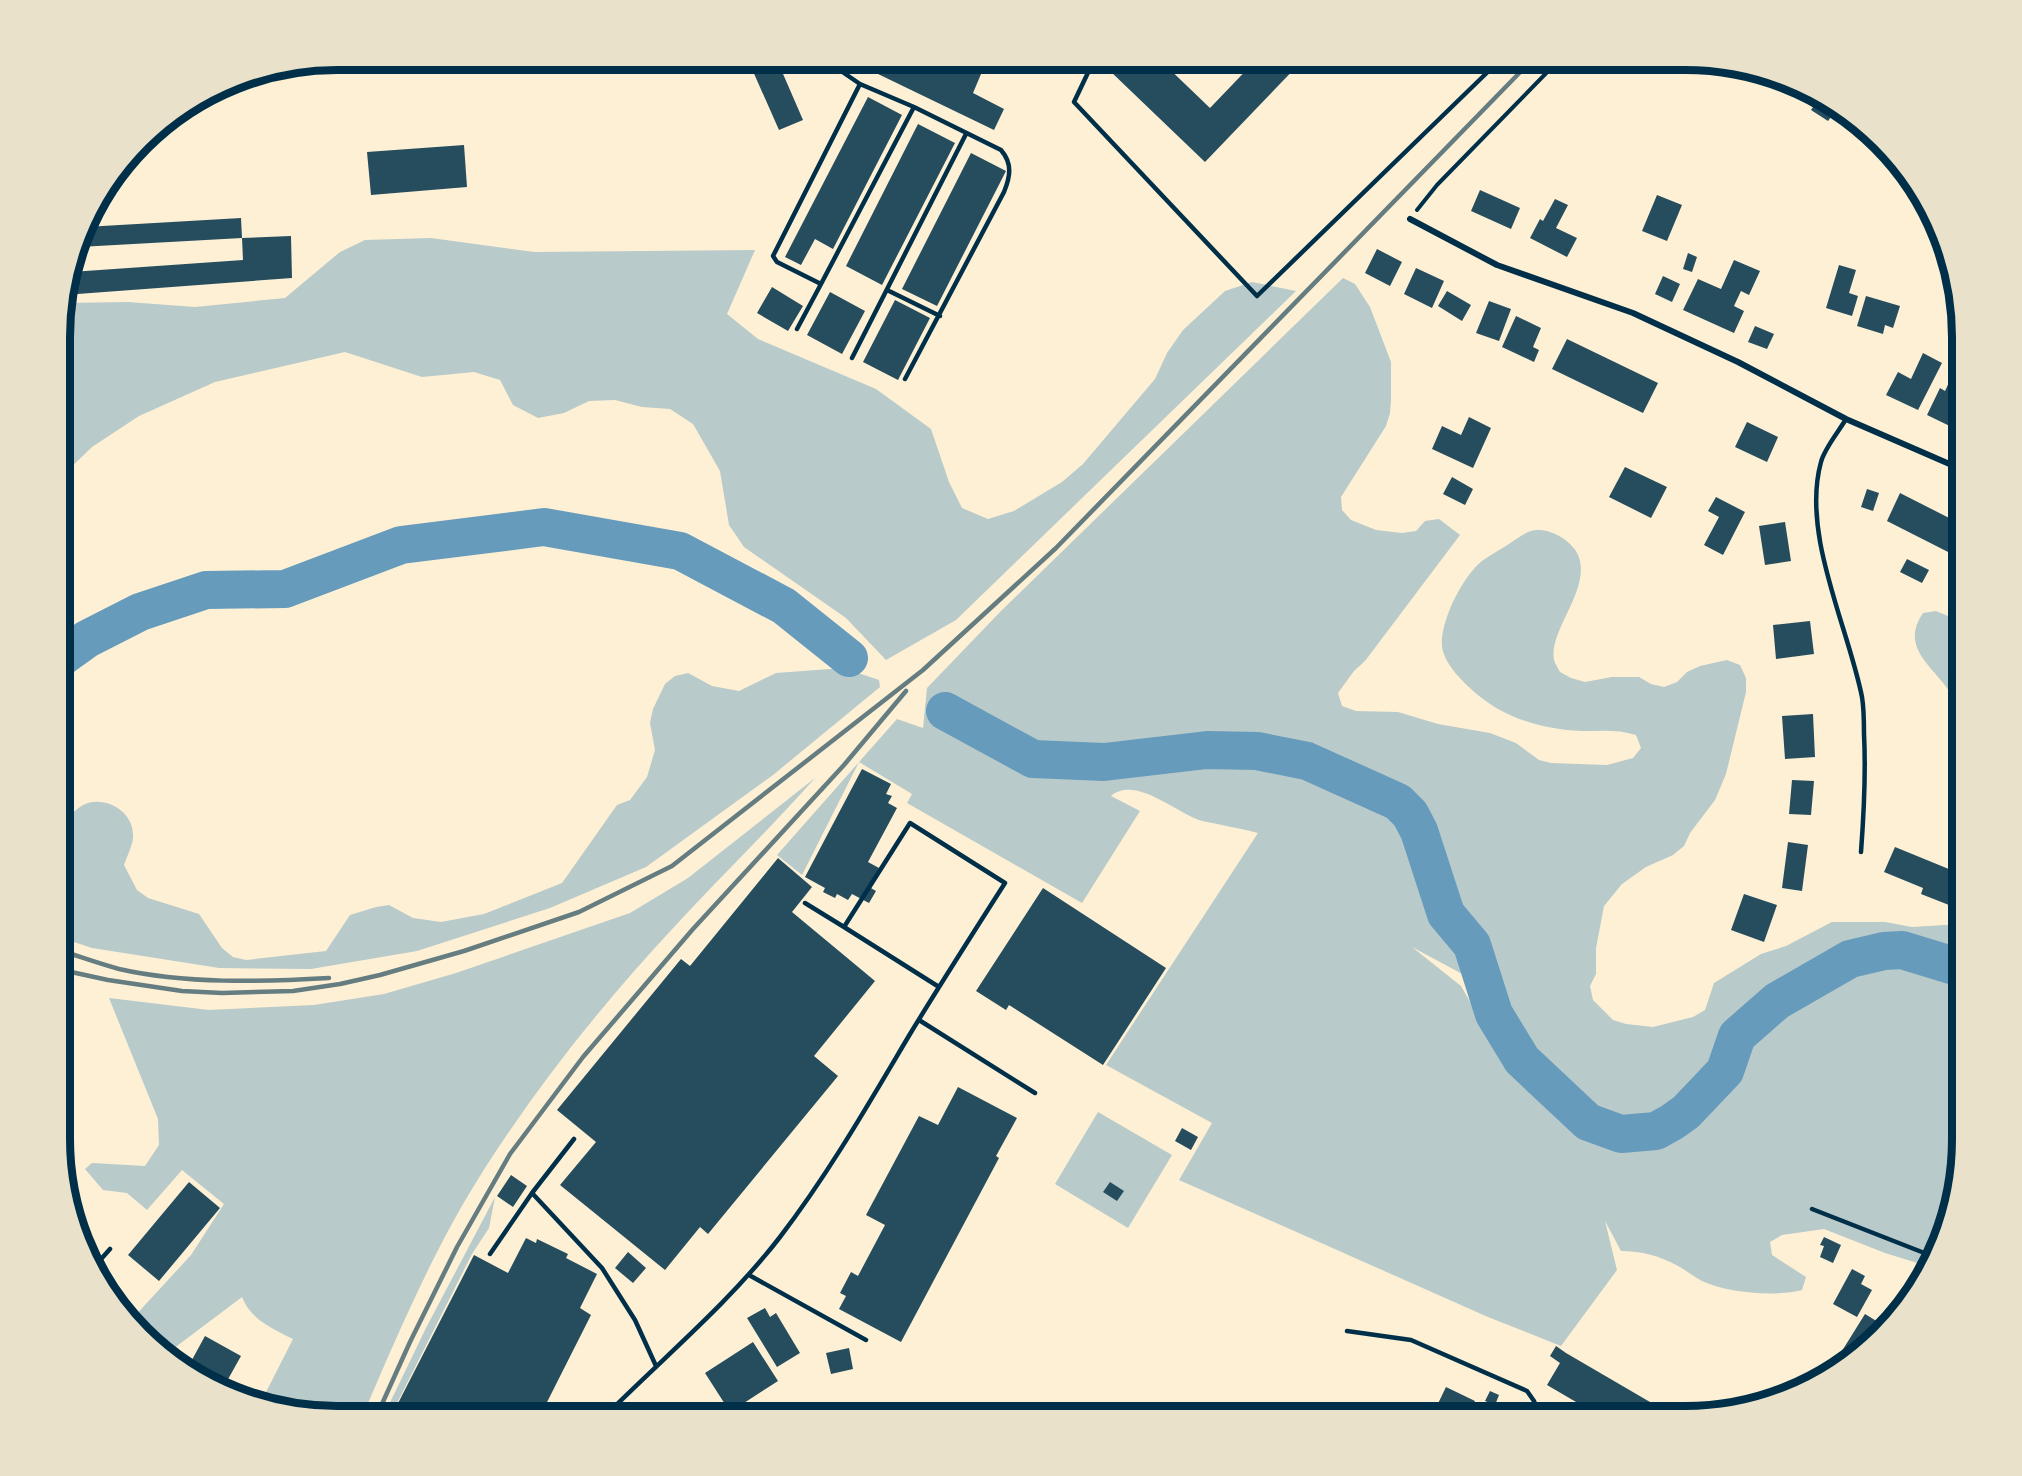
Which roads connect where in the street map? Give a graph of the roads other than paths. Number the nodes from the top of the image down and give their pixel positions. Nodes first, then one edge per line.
1 (840, 70) edge
2 (1089, 70) edge
3 (1490, 70) edge
4 (860, 84) junction
5 (914, 107) junction
6 (966, 134) junction
7 (1410, 219) road end
8 (821, 284) junction
9 (887, 290) junction
10 (940, 316) junction
11 (797, 329) dead end
12 (852, 358) dead end
13 (905, 379) dead end
14 (1846, 419) junction
15 (1952, 465) edge
16 (1861, 852) dead end
17 (805, 903) dead end
18 (844, 927) junction
19 (939, 987) junction
20 (919, 1020) junction
21 (1035, 1093) dead end
22 (574, 1139) dead end
23 (532, 1193) junction
24 (1812, 1209) dead end
25 (110, 1249) dead end
26 (1926, 1253) edge
27 (490, 1254) dead end
28 (100, 1260) edge
29 (749, 1275) junction
30 (1347, 1331) dead end
31 (866, 1340) dead end
32 (656, 1366) junction
33 (615, 1406) edge
34 (1536, 1406) edge

1 - 4 lane
2 - 3 lane
4 - 5 lane
4 - 8 lane
5 - 6 lane
5 - 8 lane
6 - 9 lane
6 - 10 lane
7 - 14 street
8 - 11 lane
9 - 10 lane
9 - 12 lane
10 - 13 lane
14 - 15 street
14 - 16 lane
17 - 18 lane
18 - 19 lane
18 - 19 lane
19 - 20 lane
20 - 21 lane
20 - 29 lane
22 - 23 lane
23 - 27 lane
23 - 32 lane
24 - 26 lane
25 - 28 lane
29 - 31 lane
29 - 32 lane
30 - 34 lane
32 - 33 lane

